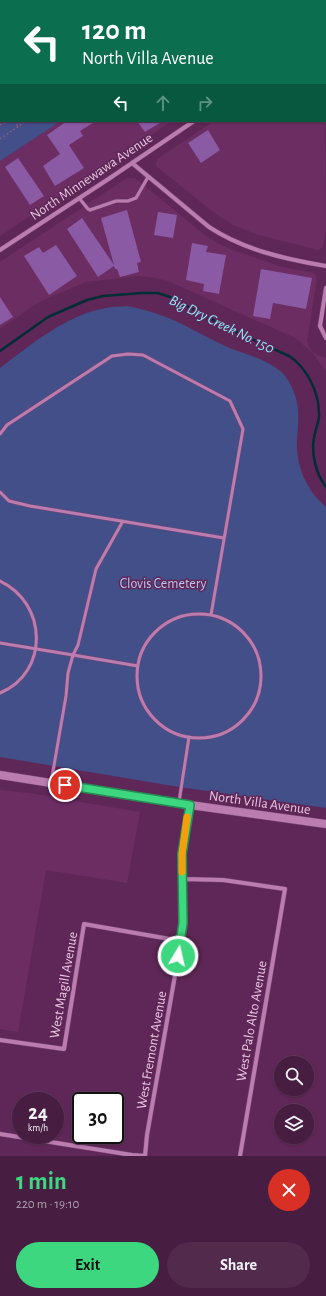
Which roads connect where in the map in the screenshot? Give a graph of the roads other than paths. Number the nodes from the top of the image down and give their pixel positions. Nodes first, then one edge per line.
1 (193, 122) edge
2 (132, 163) junction
3 (148, 177) junction
4 (79, 198) junction
5 (0, 250) edge
6 (326, 266) edge
7 (326, 288) edge
8 (326, 338) edge
9 (0, 434) edge
10 (0, 492) edge
11 (123, 522) junction
12 (224, 538) junction
13 (0, 581) edge
14 (211, 615) junction
15 (0, 643) edge
16 (36, 649) junction
17 (73, 655) junction
18 (138, 666) junction
19 (0, 693) edge
20 (189, 737) junction
21 (0, 775) edge
22 (51, 783) junction
23 (178, 803) junction
24 (190, 805) junction
25 (326, 824) edge
26 (182, 879) junction
27 (181, 941) junction
28 (0, 1040) edge
29 (0, 1134) edge
30 (145, 1156) edge
31 (240, 1156) edge

1 - 2 street, North Minnewawa Avenue
2 - 3 street
2 - 4 street, North Minnewawa Avenue
3 - 4 lane
3 - 6 street
4 - 5 street, North Minnewawa Avenue
7 - 8 street
9 - 12 lane
10 - 11 lane
11 - 12 lane
11 - 17 lane
12 - 14 lane
13 - 16 lane
14 - 18 lane
14 - 20 lane
15 - 16 lane
16 - 17 lane
16 - 19 lane
17 - 18 lane
17 - 22 lane
18 - 20 lane
20 - 23 lane
21 - 22 main road, North Villa Avenue
22 - 23 main road, North Villa Avenue
23 - 24 main road, North Villa Avenue
24 - 25 main road, North Villa Avenue
24 - 26 street, West Fremont Avenue
26 - 27 street, West Fremont Avenue
26 - 31 street, West Palo Alto Avenue
27 - 28 street, West Magill Avenue
27 - 30 street, West Fremont Avenue
29 - 30 street

